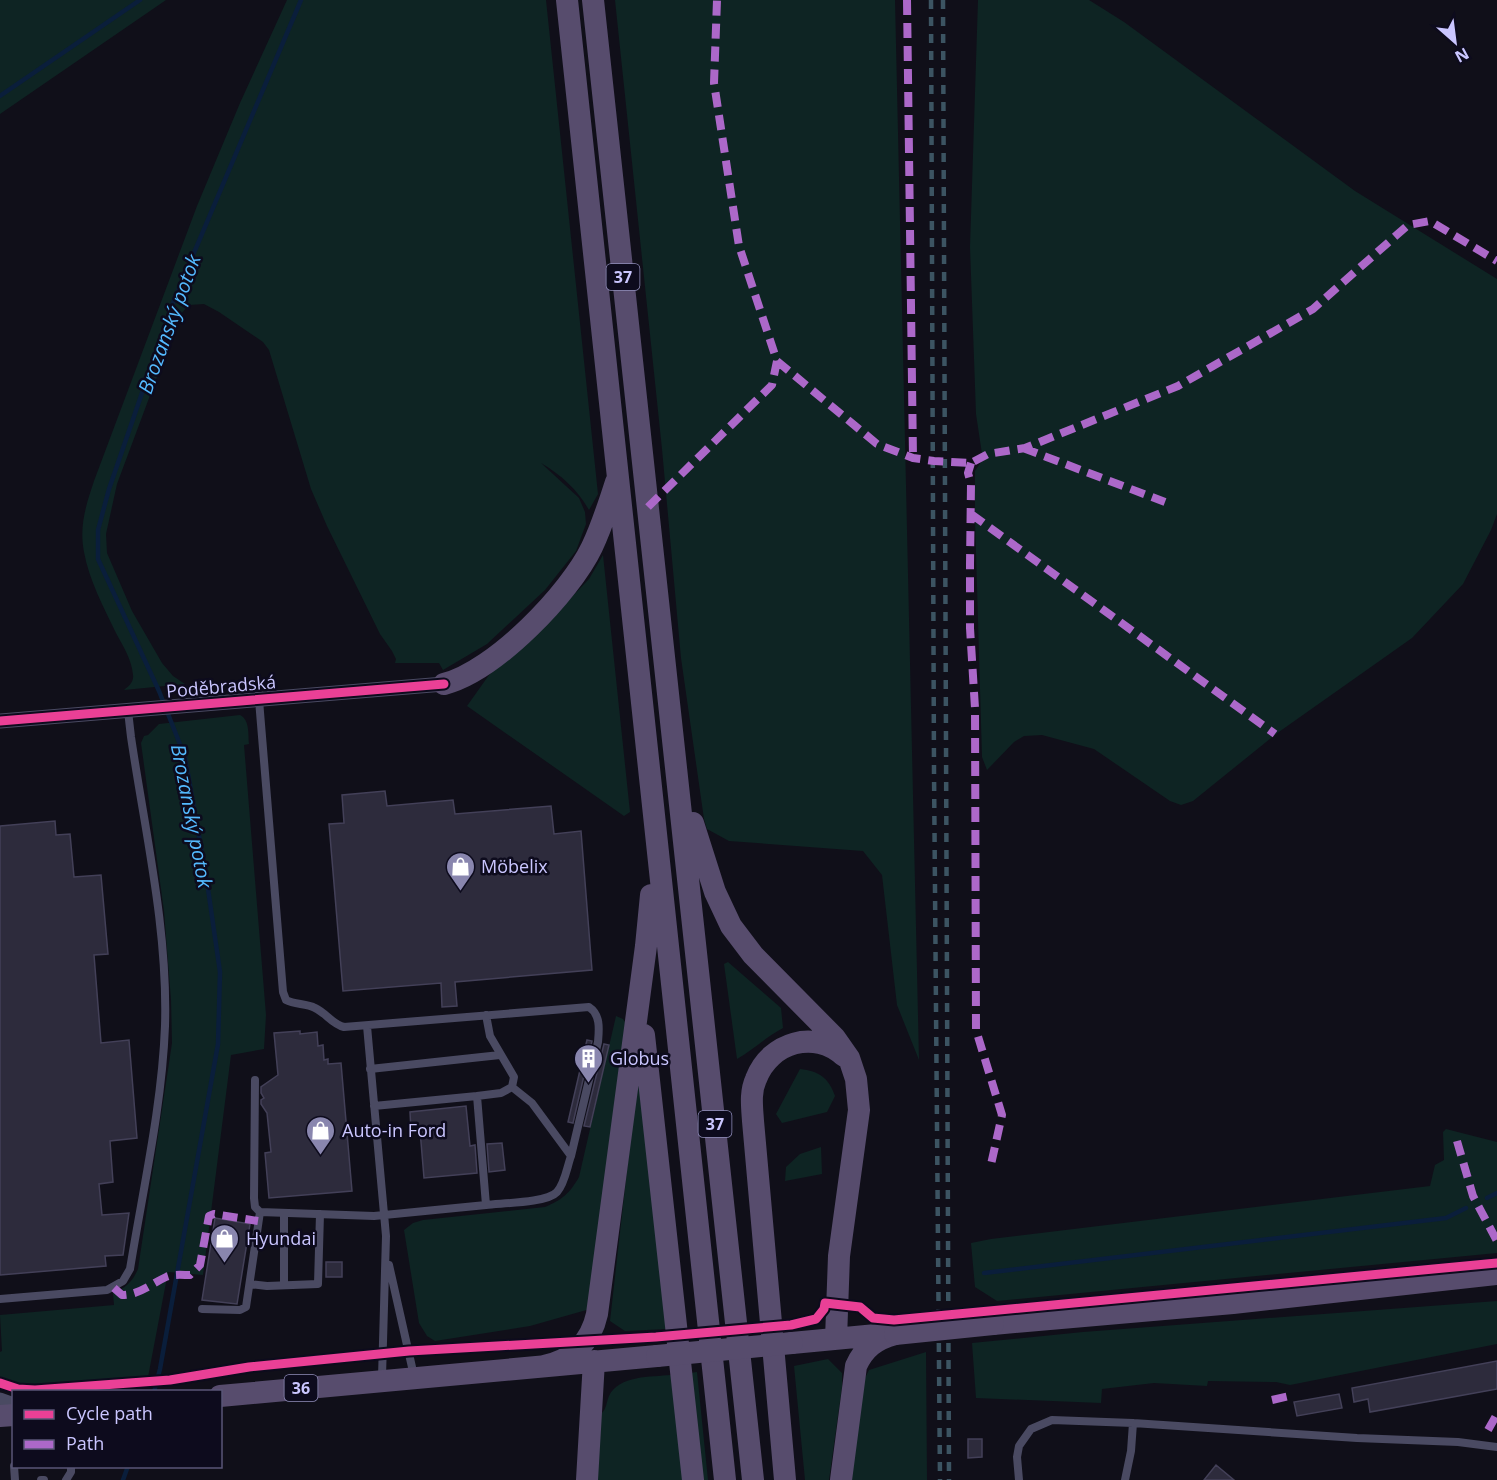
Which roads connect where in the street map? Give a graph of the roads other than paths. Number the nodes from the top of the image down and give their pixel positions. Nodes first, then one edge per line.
1 (567, 0) edge
2 (593, 0) edge
3 (619, 475) junction
4 (444, 684) joint
5 (259, 699) junction
6 (128, 711) junction
7 (0, 722) edge
8 (677, 768) junction
9 (655, 837) junction
10 (640, 997) junction
11 (486, 1015) junction
12 (367, 1026) junction
13 (500, 1055) junction
14 (370, 1069) junction
15 (856, 1078) junction
16 (255, 1080) dead end
17 (512, 1086) junction
18 (477, 1096) junction
19 (374, 1106) junction
20 (571, 1156) junction
21 (486, 1205) junction
22 (260, 1212) junction
23 (284, 1213) junction
24 (320, 1214) junction
25 (384, 1215) junction
26 (386, 1236) junction
27 (1497, 1274) edge
28 (1432, 1282) junction
29 (1497, 1282) edge
30 (250, 1284) junction
31 (284, 1285) junction
32 (0, 1299) edge
33 (202, 1309) dead end
34 (895, 1334) junction
35 (836, 1339) junction
36 (594, 1361) junction
37 (544, 1366) junction
38 (415, 1378) junction
39 (382, 1381) junction
40 (222, 1396) edge
41 (591, 1406) junction
42 (1133, 1423) junction
43 (1497, 1447) edge
44 (588, 1480) edge
45 (693, 1480) edge
46 (725, 1480) edge
47 (753, 1480) edge
48 (784, 1480) edge
49 (841, 1480) edge
50 (1019, 1480) edge
51 (1125, 1480) edge

1 - 3 main road, 37
2 - 8 main road, 37
3 - 4 main road
3 - 9 main road, 37
4 - 5 street, Poděbradská
5 - 6 street, Poděbradská
5 - 12 lane
6 - 7 street, Poděbradská
6 - 32 lane
8 - 15 main road
8 - 47 main road, 37
9 - 10 main road
9 - 46 main road, 37
10 - 37 main road
10 - 45 main road
11 - 12 lane
11 - 13 lane
11 - 20 lane
12 - 14 lane
13 - 14 lane
13 - 17 lane
14 - 19 lane
15 - 35 main road
15 - 48 main road
16 - 22 lane
17 - 18 lane
17 - 20 lane
18 - 19 lane
18 - 21 lane
19 - 25 lane
20 - 21 lane
21 - 25 lane
22 - 23 lane
22 - 30 lane
23 - 24 lane
23 - 31 lane
24 - 25 lane
24 - 31 lane
25 - 26 lane
26 - 38 lane
26 - 39 lane
27 - 28 main road, 36
28 - 29 main road, 36
28 - 34 main road, 36, bridge
30 - 31 lane
30 - 33 lane
34 - 35 main road, 36
34 - 49 main road
35 - 36 main road, 36, bridge
36 - 37 main road, 36
36 - 41 main road
37 - 38 main road, 36
37 - 41 main road
38 - 39 main road, 36
39 - 40 main road, 36
41 - 44 main road
42 - 43 lane
42 - 50 lane
42 - 51 lane

